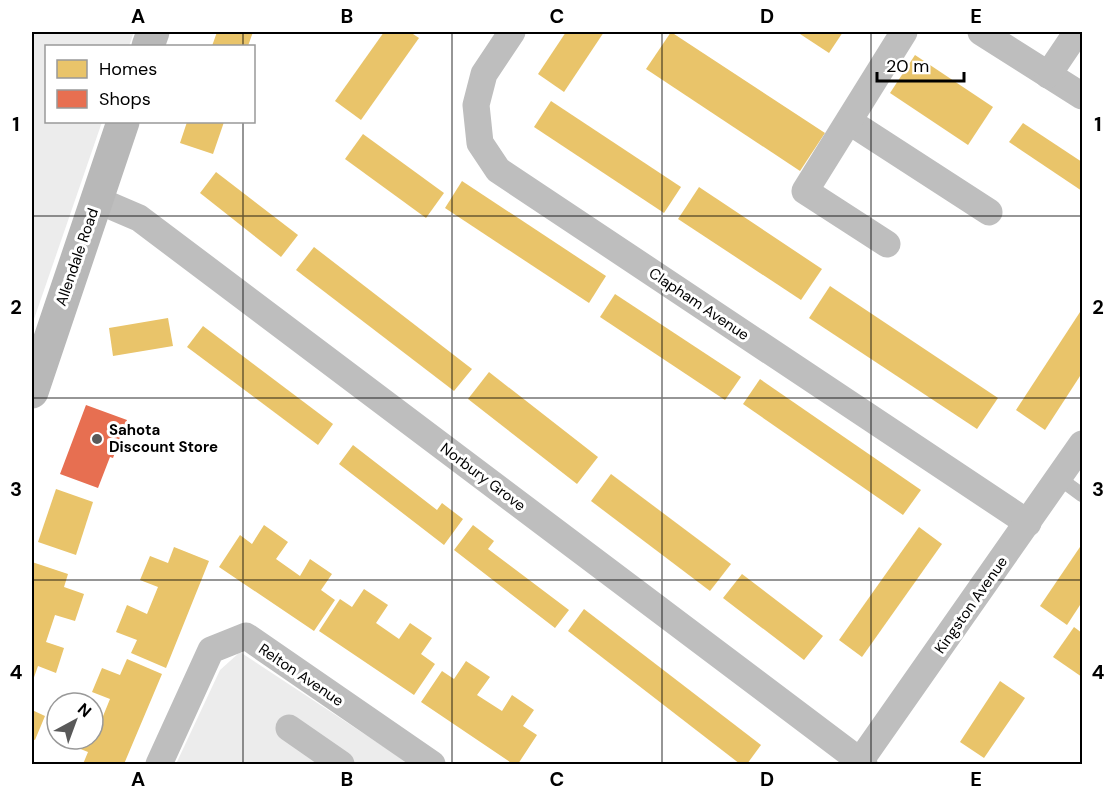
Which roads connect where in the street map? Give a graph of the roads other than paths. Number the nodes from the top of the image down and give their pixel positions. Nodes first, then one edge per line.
1 (512, 32) edge
2 (904, 32) edge
3 (981, 32) edge
4 (1077, 32) edge
5 (1048, 75) junction
6 (1083, 96) edge
7 (850, 122) junction
8 (123, 123) edge
9 (97, 200) junction
10 (989, 212) dead end
11 (887, 244) dead end
12 (32, 392) edge
13 (1083, 444) edge
14 (1059, 478) junction
15 (1083, 495) edge
16 (1028, 523) junction
17 (289, 728) dead end
18 (860, 764) edge
19 (159, 765) edge
20 (341, 765) edge
21 (432, 765) edge

1 - 16 street, Clapham Avenue
2 - 7 street
3 - 5 street
4 - 5 street
5 - 6 street
7 - 10 street
7 - 11 street
8 - 9 main road, Allendale Road
9 - 12 main road, Allendale Road
9 - 18 street, Norbury Grove
13 - 14 street, Kingston Avenue
14 - 15 lane
14 - 16 street, Kingston Avenue
16 - 18 street, Kingston Avenue
17 - 20 street
19 - 21 street, Relton Avenue

